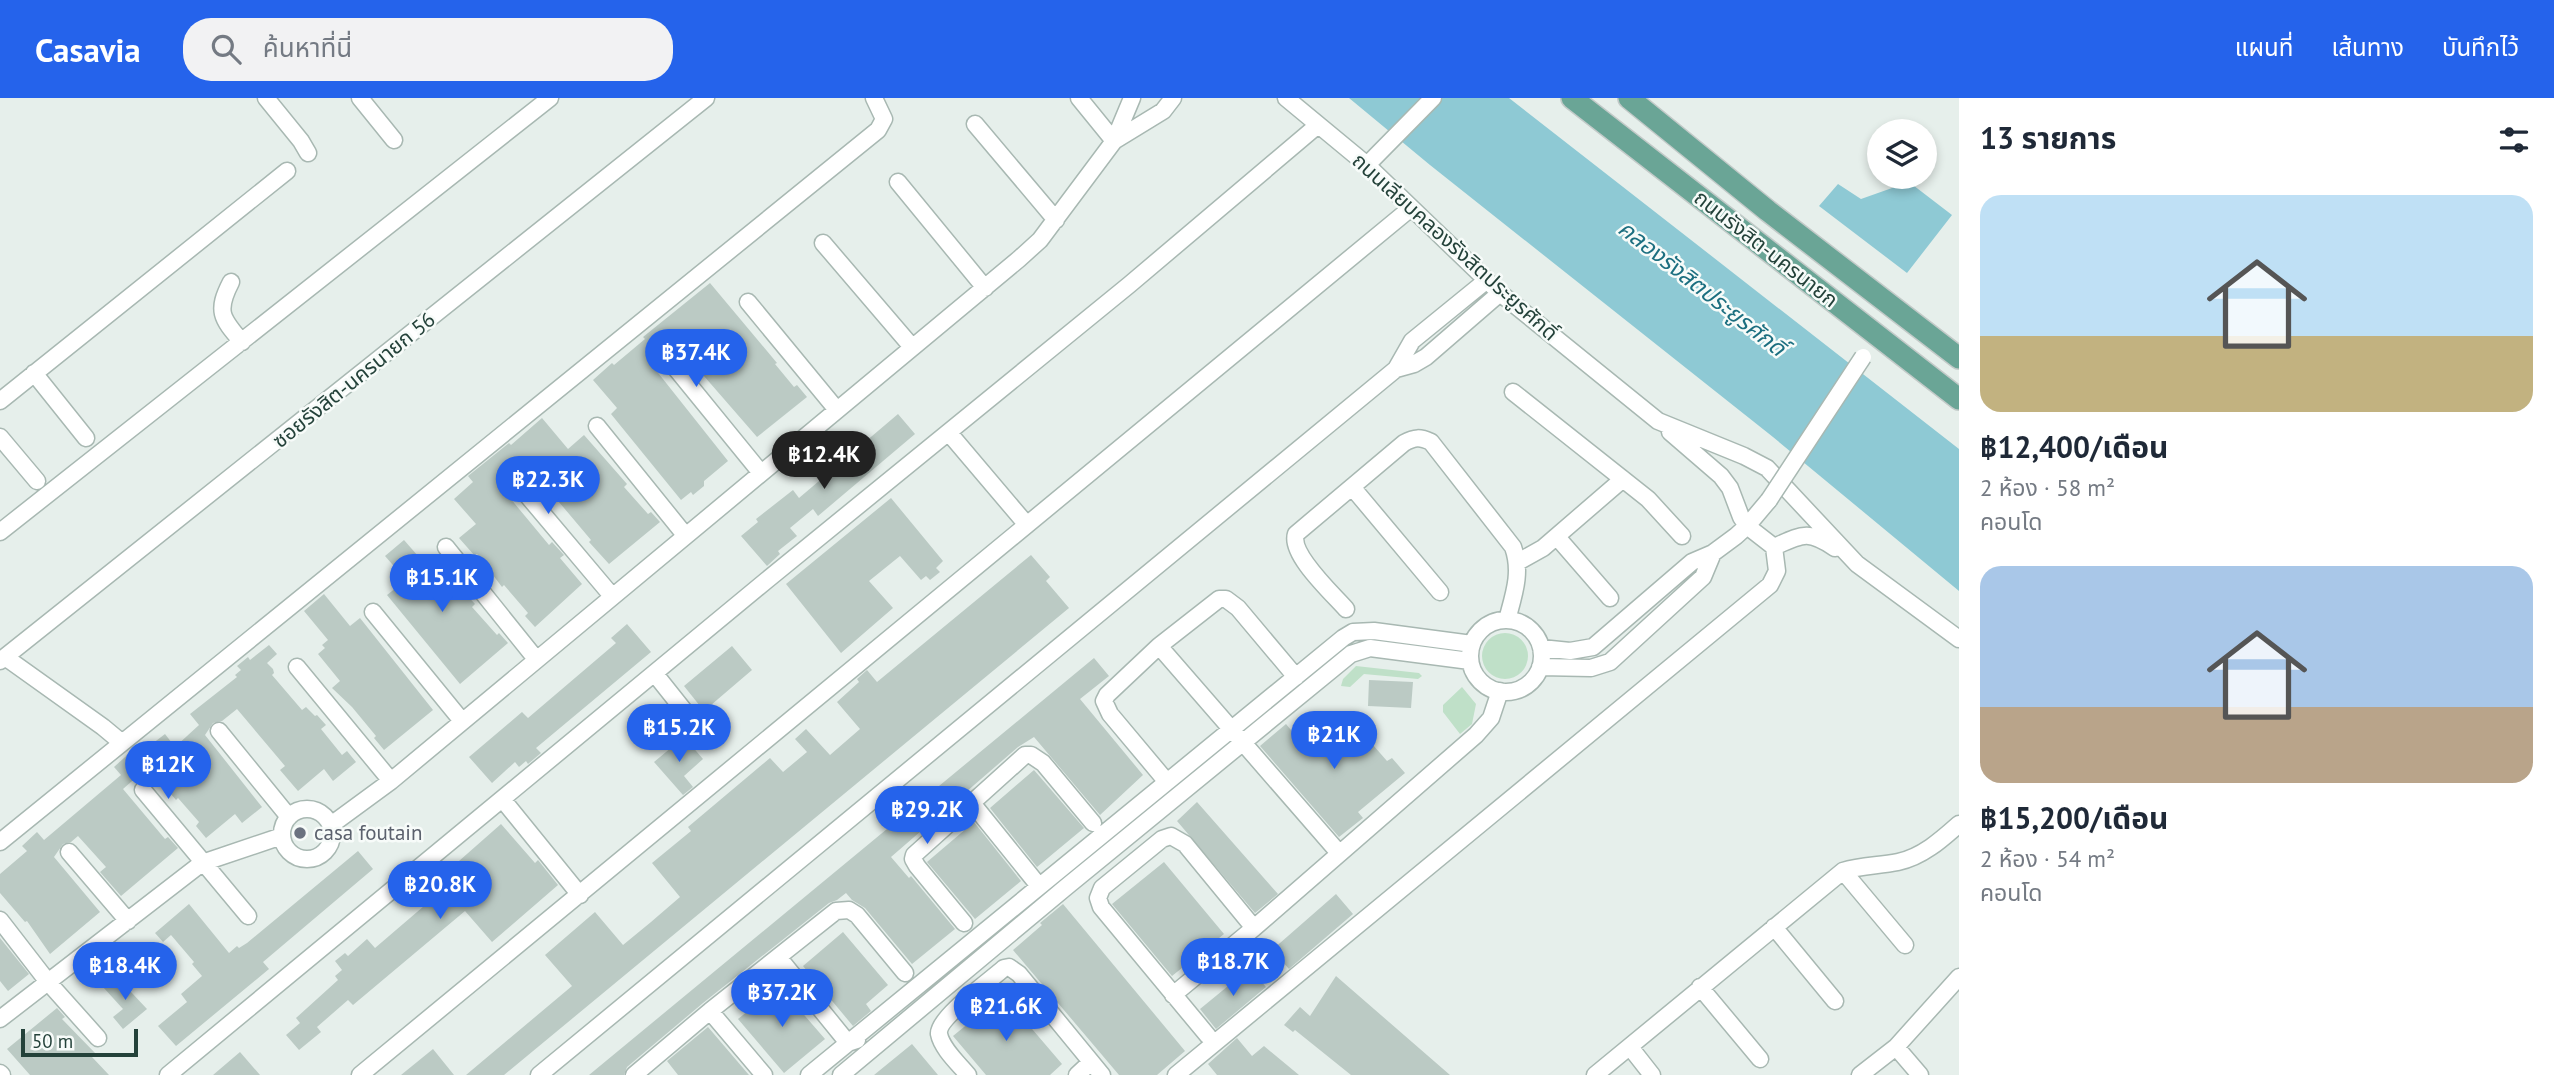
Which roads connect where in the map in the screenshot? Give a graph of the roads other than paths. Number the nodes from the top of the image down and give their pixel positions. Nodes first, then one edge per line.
1 (266, 98) edge
2 (360, 98) edge
3 (550, 98) edge
4 (706, 98) edge
5 (874, 98) edge
6 (1079, 98) edge
7 (1132, 98) edge
8 (1173, 98) edge
9 (1286, 98) edge
10 (1433, 98) edge
11 (1572, 98) edge
12 (1629, 98) edge
13 (975, 124) dead end
14 (1318, 125) junction
15 (394, 140) dead end
16 (1114, 141) junction
17 (308, 153) dead end
18 (1367, 165) junction
19 (287, 171) dead end
20 (898, 182) dead end
21 (1411, 208) junction
22 (1056, 220) junction
23 (823, 243) dead end
24 (1487, 280) junction
25 (231, 282) dead end
26 (985, 288) junction
27 (1500, 293) junction
28 (748, 302) dead end
29 (1877, 336) junction
30 (242, 342) junction
31 (912, 347) junction
32 (1958, 357) edge
33 (673, 365) dead end
34 (1396, 369) junction
35 (34, 373) junction
36 (1513, 392) dead end
37 (1959, 399) edge
38 (0, 401) edge
39 (838, 410) junction
40 (1658, 421) junction
41 (597, 426) dead end
42 (949, 433) junction
43 (0, 437) edge
44 (86, 438) dead end
45 (761, 472) junction
46 (1623, 479) junction
47 (37, 481) dead end
48 (1352, 487) junction
49 (521, 488) dead end
50 (1027, 525) junction
51 (1747, 526) junction
52 (0, 532) edge
53 (685, 535) junction
54 (1682, 536) dead end
55 (1557, 537) junction
56 (446, 547) dead end
57 (1774, 547) junction
58 (1713, 553) junction
59 (1518, 562) junction
60 (1857, 564) junction
61 (1440, 592) dead end
62 (612, 596) junction
63 (1610, 598) dead end
64 (1346, 610) dead end
65 (373, 612) dead end
66 (1507, 620) junction
67 (1959, 639) edge
68 (1472, 644) junction
69 (1159, 646) junction
70 (1541, 648) junction
71 (3, 659) edge
72 (536, 659) junction
73 (1470, 661) junction
74 (297, 667) dead end
75 (1540, 667) junction
76 (654, 674) junction
77 (1296, 677) junction
78 (1500, 691) junction
79 (690, 718) dead end
80 (462, 721) junction
81 (1231, 729) junction
82 (219, 731) dead end
83 (121, 742) junction
84 (1243, 742) junction
85 (391, 781) junction
86 (1167, 782) junction
87 (142, 790) dead end
88 (503, 800) junction
89 (972, 803) junction
90 (289, 817) junction
91 (1093, 823) dead end
92 (1959, 824) edge
93 (331, 825) junction
94 (282, 836) junction
95 (0, 842) edge
96 (69, 852) dead end
97 (1339, 853) junction
98 (202, 863) junction
99 (1843, 871) junction
100 (1039, 886) junction
101 (580, 895) junction
102 (248, 916) dead end
103 (0, 920) edge
104 (128, 921) junction
105 (964, 923) dead end
106 (1774, 926) junction
107 (1254, 928) junction
108 (1905, 945) dead end
109 (779, 958) junction
110 (905, 973) dead end
111 (1958, 980) edge
112 (48, 982) junction
113 (1700, 987) junction
114 (1173, 995) junction
115 (1835, 1001) dead end
116 (710, 1012) junction
117 (0, 1019) edge
118 (895, 1029) junction
119 (1208, 1036) dead end
120 (98, 1038) dead end
121 (848, 1043) junction
122 (1630, 1046) junction
123 (1896, 1047) junction
124 (1760, 1059) dead end
125 (1097, 1069) edge
126 (653, 1070) edge
127 (814, 1074) edge
128 (167, 1075) edge
129 (360, 1075) edge
130 (539, 1075) edge
131 (635, 1075) edge
132 (764, 1075) edge
133 (841, 1075) edge
134 (968, 1075) edge
135 (1077, 1075) edge
136 (1176, 1075) edge
137 (1595, 1075) edge
138 (1652, 1075) edge
139 (1860, 1075) edge
140 (1920, 1075) edge

1 - 17 street
2 - 15 street
3 - 30 street
4 - 71 street, ซอยรังสิต-นครนายก 56
5 - 83 street
6 - 16 street
7 - 16 street
8 - 16 street
9 - 14 street, ถนนเลียบคลองรังสิตประยูรศักดิ์
10 - 18 street
11 - 29 main road, ถนนรังสิต-นครนายก
12 - 32 main road, ถนนรังสิต-นครนายก
13 - 22 street
14 - 18 street, ถนนเลียบคลองรังสิตประยูรศักดิ์
14 - 42 street
16 - 22 street
18 - 21 street, ถนนเลียบคลองรังสิตประยูรศักดิ์
19 - 35 street
20 - 26 street
21 - 24 street, ถนนเลียบคลองรังสิตประยูรศักดิ์
21 - 50 street
22 - 26 street
23 - 31 street
24 - 27 street, ถนนเลียบคลองรังสิตประยูรศักดิ์
24 - 34 street
25 - 30 street
26 - 31 street
27 - 34 street
27 - 40 street, ถนนเลียบคลองรังสิตประยูรศักดิ์
28 - 39 street
29 - 37 main road, ถนนรังสิต-นครนายก
29 - 51 street, bridge
30 - 52 street
31 - 39 street
33 - 45 street
34 - 130 street
35 - 38 street
35 - 44 street
36 - 46 street
39 - 45 street
40 - 51 street
40 - 60 street, ถนนเลียบคลองรังสิตประยูรศักดิ์
41 - 53 street
42 - 50 street
42 - 76 street
43 - 47 street
45 - 53 street
46 - 54 street
46 - 55 street
48 - 59 street
48 - 61 street
48 - 64 street
49 - 62 street
50 - 101 street
51 - 57 street
51 - 58 street
53 - 62 street
55 - 59 street
55 - 63 street
56 - 72 street
57 - 60 street
57 - 136 street
58 - 70 street
58 - 75 street
59 - 66 street
60 - 67 street, ถนนเลียบคลองรังสิตประยูรศักดิ์
62 - 72 street
65 - 80 street
66 - 68 street
66 - 70 street
68 - 73 street
68 - 77 street
69 - 77 street
69 - 81 street
69 - 86 street
70 - 75 street
71 - 83 street
72 - 80 street
73 - 78 street
73 - 84 street
74 - 85 street
75 - 78 street
76 - 79 street
76 - 88 street
77 - 81 street
78 - 97 street
80 - 85 street
81 - 84 street
81 - 86 street
82 - 90 street
83 - 95 street
84 - 97 street
84 - 118 street
85 - 93 street
86 - 100 street
87 - 98 street
88 - 101 street
88 - 128 street
89 - 91 street
89 - 100 street
89 - 105 street
90 - 93 street
90 - 94 street
92 - 99 street
93 - 94 street
94 - 98 street
96 - 104 street
97 - 107 street
98 - 102 street
98 - 104 street
99 - 106 street
99 - 108 street
100 - 121 street
101 - 129 street
103 - 112 street
104 - 112 street
106 - 113 street
106 - 115 street
107 - 114 street
107 - 114 street
109 - 110 street
109 - 116 street
109 - 121 street
111 - 123 street
112 - 117 street
112 - 120 street
113 - 122 street
113 - 124 street
114 - 119 street
116 - 126 street
116 - 132 street
118 - 121 street
118 - 133 street
121 - 127 street
122 - 137 street
122 - 138 street
123 - 139 street
123 - 140 street
125 - 134 street
125 - 135 street
126 - 131 street

